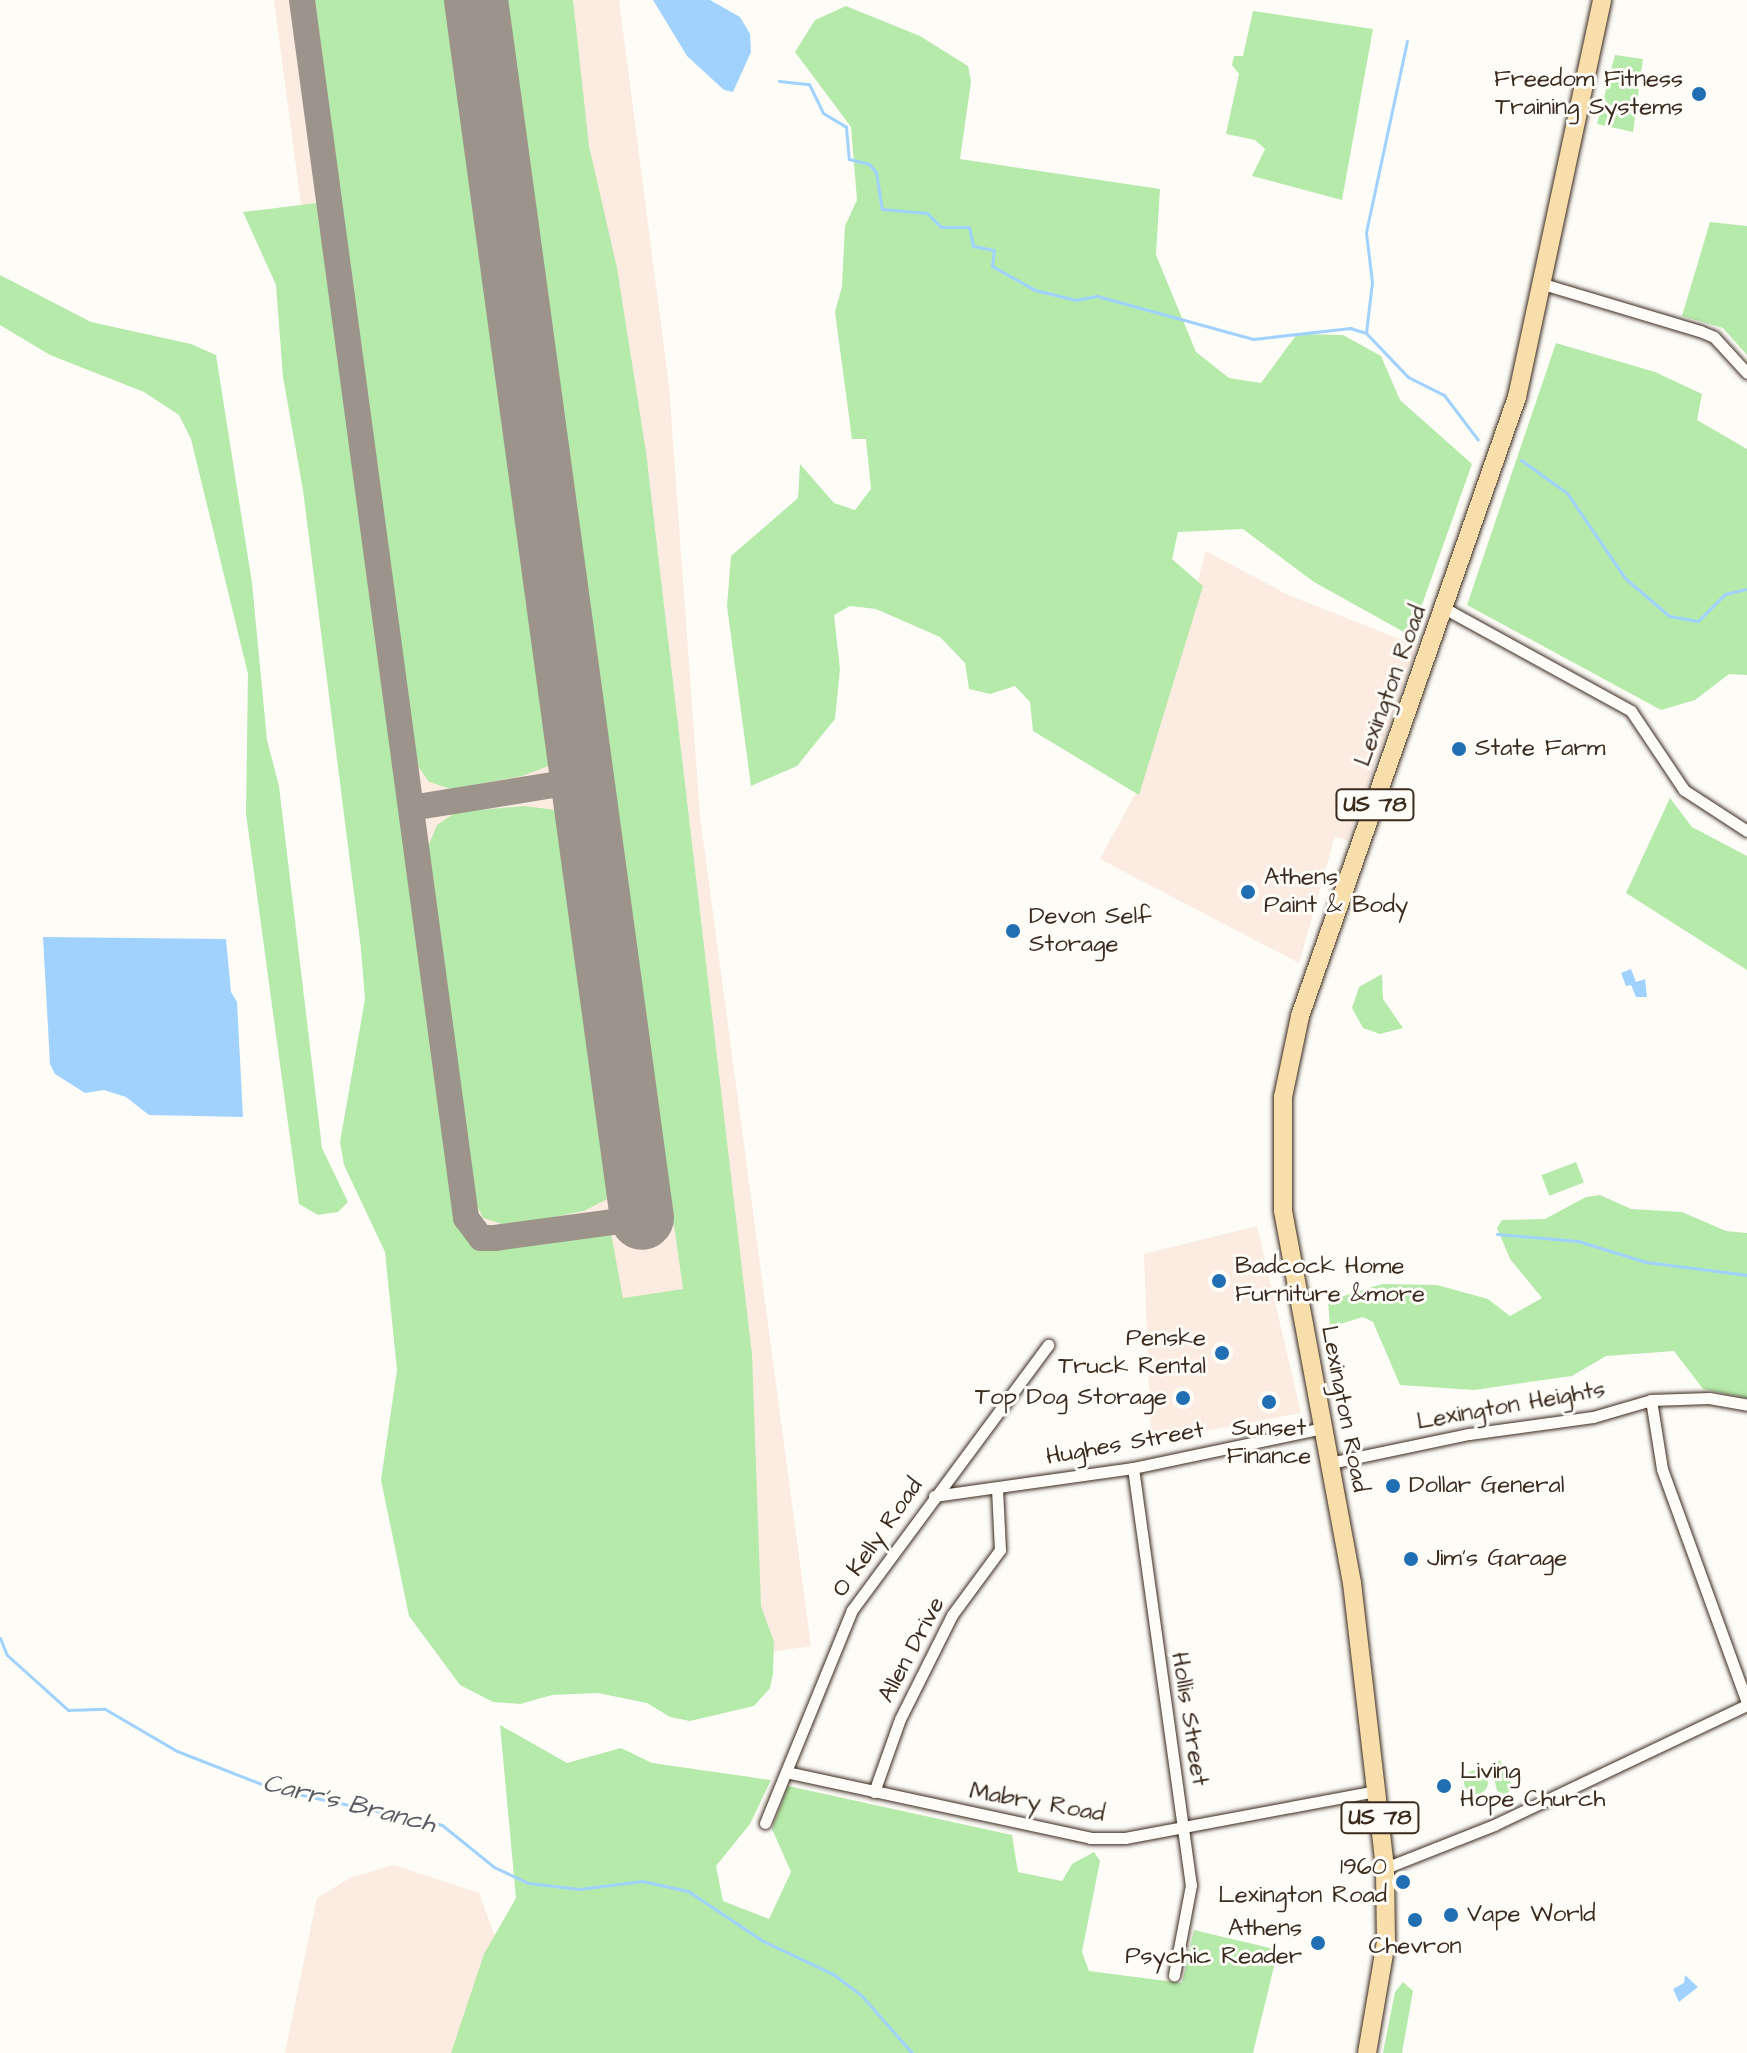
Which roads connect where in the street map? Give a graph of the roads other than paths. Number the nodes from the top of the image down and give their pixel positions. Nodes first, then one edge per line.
1 (1602, 0) edge
2 (1543, 284) junction
3 (1747, 373) edge
4 (1444, 608) junction
5 (1747, 831) edge
6 (1048, 1345) dead end
7 (1651, 1400) junction
8 (1747, 1405) edge
9 (1323, 1428) junction
10 (1330, 1463) junction
11 (1133, 1468) junction
12 (997, 1488) junction
13 (934, 1496) junction
14 (1747, 1704) edge
15 (786, 1772) junction
16 (1377, 1791) junction
17 (874, 1792) junction
18 (765, 1823) dead end
19 (1184, 1823) junction
20 (1385, 1868) junction
21 (1174, 1975) dead end
22 (1367, 2053) edge

1 - 2 highway, US 78
2 - 3 street
2 - 4 highway, Lexington Road / US 78
4 - 5 street
4 - 9 highway, Lexington Road / US 78
6 - 13 street, O Kelly Road
7 - 8 street, Lexington Heights
7 - 10 street, Lexington Heights
7 - 14 street
9 - 10 highway, Lexington Road / US 78
9 - 11 street, Hughes Street
10 - 16 highway, Lexington Road / US 78
11 - 12 street, Hughes Street
11 - 19 street, Hollis Street
12 - 13 street, Hughes Street
12 - 17 street, Allen Drive
13 - 15 street, O Kelly Road
14 - 20 street
15 - 17 street, Mabry Road
15 - 18 street, O Kelly Road
16 - 19 street, Mabry Road
16 - 20 highway, Lexington Road / US 78
17 - 19 street, Mabry Road
19 - 21 street, Hollis Street
20 - 22 highway, Lexington Road / US 78

